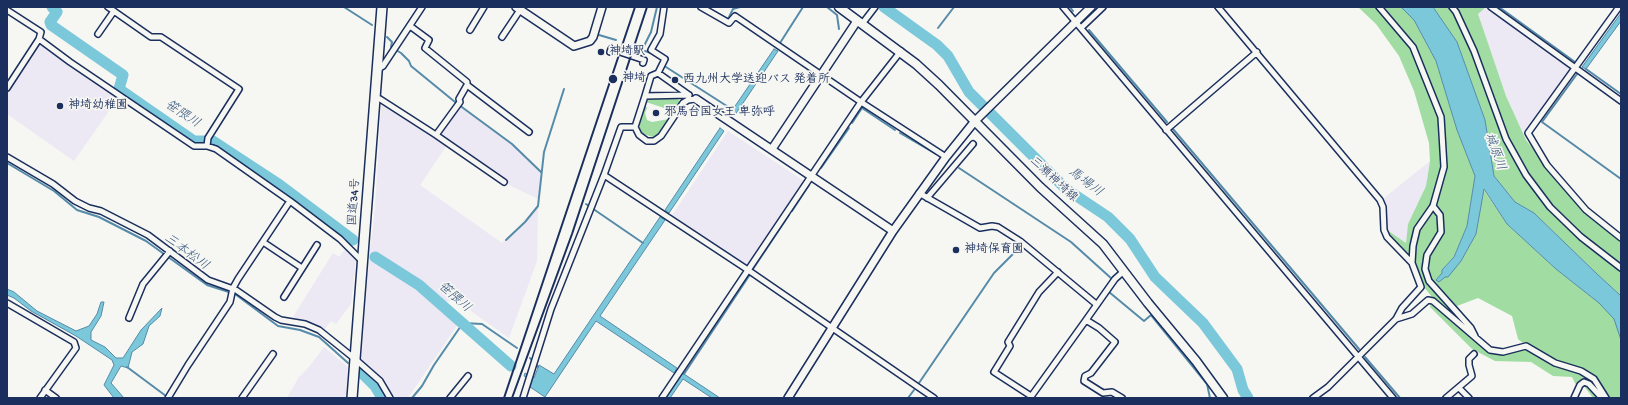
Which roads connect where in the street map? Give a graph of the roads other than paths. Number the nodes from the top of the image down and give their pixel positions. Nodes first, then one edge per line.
1 (108, 7) edge
2 (382, 7) edge
3 (422, 7) edge
4 (484, 7) edge
5 (602, 7) edge
6 (664, 7) edge
7 (701, 7) edge
8 (839, 7) edge
9 (874, 7) edge
10 (1063, 7) edge
11 (1091, 7) edge
12 (1103, 7) edge
13 (1218, 7) edge
14 (1379, 7) edge
15 (1452, 7) edge
16 (1491, 7) edge
17 (1619, 7) edge
18 (518, 9) edge
19 (7, 10) edge
20 (114, 11) junction
21 (860, 22) junction
22 (1079, 25) junction
23 (410, 26) junction
24 (470, 30) dead end
25 (98, 34) dead end
26 (502, 37) dead end
27 (39, 39) junction
28 (610, 52) dead end
29 (901, 52) junction
30 (1257, 52) junction
31 (643, 63) dead end
32 (1575, 68) junction
33 (378, 69) junction
34 (658, 73) junction
35 (821, 74) junction
36 (467, 86) junction
37 (7, 88) edge
38 (689, 95) junction
39 (645, 96) junction
40 (375, 98) junction
41 (696, 99) junction
42 (1621, 101) edge
43 (861, 102) junction
44 (975, 121) junction
45 (635, 127) junction
46 (1166, 130) junction
47 (529, 132) dead end
48 (436, 135) junction
49 (973, 144) dead end
50 (207, 146) junction
51 (772, 149) junction
52 (7, 157) edge
53 (946, 157) junction
54 (604, 175) junction
55 (811, 176) junction
56 (504, 182) dead end
57 (919, 193) junction
58 (927, 198) junction
59 (290, 201) junction
60 (1433, 206) junction
61 (893, 231) junction
62 (1621, 238) edge
63 (263, 242) junction
64 (318, 245) dead end
65 (170, 251) junction
66 (363, 262) junction
67 (1412, 263) junction
68 (302, 268) junction
69 (1621, 268) edge
70 (748, 270) junction
71 (1124, 271) junction
72 (1058, 272) junction
73 (233, 288) junction
74 (284, 297) dead end
75 (7, 303) edge
76 (1096, 304) junction
77 (129, 318) dead end
78 (1396, 319) junction
79 (1086, 320) junction
80 (833, 328) junction
81 (1476, 339) junction
82 (273, 354) dead end
83 (1474, 354) dead end
84 (1358, 357) junction
85 (356, 359) junction
86 (468, 376) dead end
87 (1459, 388) junction
88 (45, 390) junction
89 (1030, 397) edge
90 (1316, 397) edge
91 (40, 398) edge
92 (56, 398) edge
93 (168, 398) edge
94 (242, 398) edge
95 (352, 398) edge
96 (390, 398) edge
97 (450, 398) edge
98 (523, 398) edge
99 (662, 398) edge
100 (788, 398) edge
101 (934, 398) edge
102 (1122, 398) edge
103 (1223, 398) edge
104 (1393, 398) edge
105 (1446, 398) edge
106 (1469, 398) edge
107 (1574, 398) edge
108 (1602, 398) edge
109 (1606, 398) edge

1 - 20 street
2 - 33 highway, 国道34号
3 - 23 street
4 - 24 street
5 - 18 street
6 - 34 street
7 - 35 street
8 - 21 main road, 三瀬神埼線
9 - 21 street
10 - 22 street
11 - 22 street
12 - 22 street
13 - 30 street
14 - 60 street
15 - 69 street
16 - 32 street
17 - 32 street
18 - 26 street
19 - 27 street
20 - 25 street
20 - 50 street
21 - 29 main road, 三瀬神埼線
21 - 35 street
22 - 44 street
22 - 46 street
23 - 33 street
23 - 36 street
27 - 37 street
27 - 50 street
28 - 31 street
29 - 43 street
29 - 44 main road, 三瀬神埼線
30 - 46 street
30 - 67 street
32 - 42 street
32 - 62 street
33 - 40 highway, 国道34号
34 - 38 street
34 - 39 street
35 - 43 street
35 - 51 street
36 - 47 street
36 - 48 street
38 - 39 street
38 - 41 street
39 - 45 street
40 - 48 street
40 - 66 highway, 国道34号
41 - 45 street
41 - 51 street
43 - 53 street
43 - 55 street
44 - 53 street
44 - 71 main road, 三瀬神埼線
45 - 54 street
46 - 84 street
48 - 56 street
49 - 58 street
50 - 59 street
51 - 55 street
52 - 65 street
53 - 57 street
54 - 70 street
54 - 98 street
55 - 61 street
55 - 70 street
57 - 58 street
57 - 61 street
58 - 72 street
59 - 63 street
59 - 66 street
60 - 67 street
60 - 81 street
61 - 80 street
63 - 68 street
63 - 73 street
64 - 68 street
65 - 73 street
65 - 77 street
66 - 85 highway, 国道34号
67 - 78 street
68 - 74 street
70 - 80 street
70 - 99 street
71 - 76 street
71 - 103 main road, 三瀬神埼線
72 - 76 street
72 - 89 street
73 - 85 street
73 - 93 street
75 - 88 street
76 - 79 street
78 - 81 street
78 - 84 street
79 - 89 street
79 - 102 street
80 - 100 street
80 - 101 street
81 - 109 street
82 - 94 street
83 - 87 street
84 - 90 street
84 - 104 street
85 - 95 highway, 国道34号
85 - 96 street
86 - 97 street
87 - 105 street
87 - 106 street
88 - 91 street
88 - 92 street
107 - 108 street

